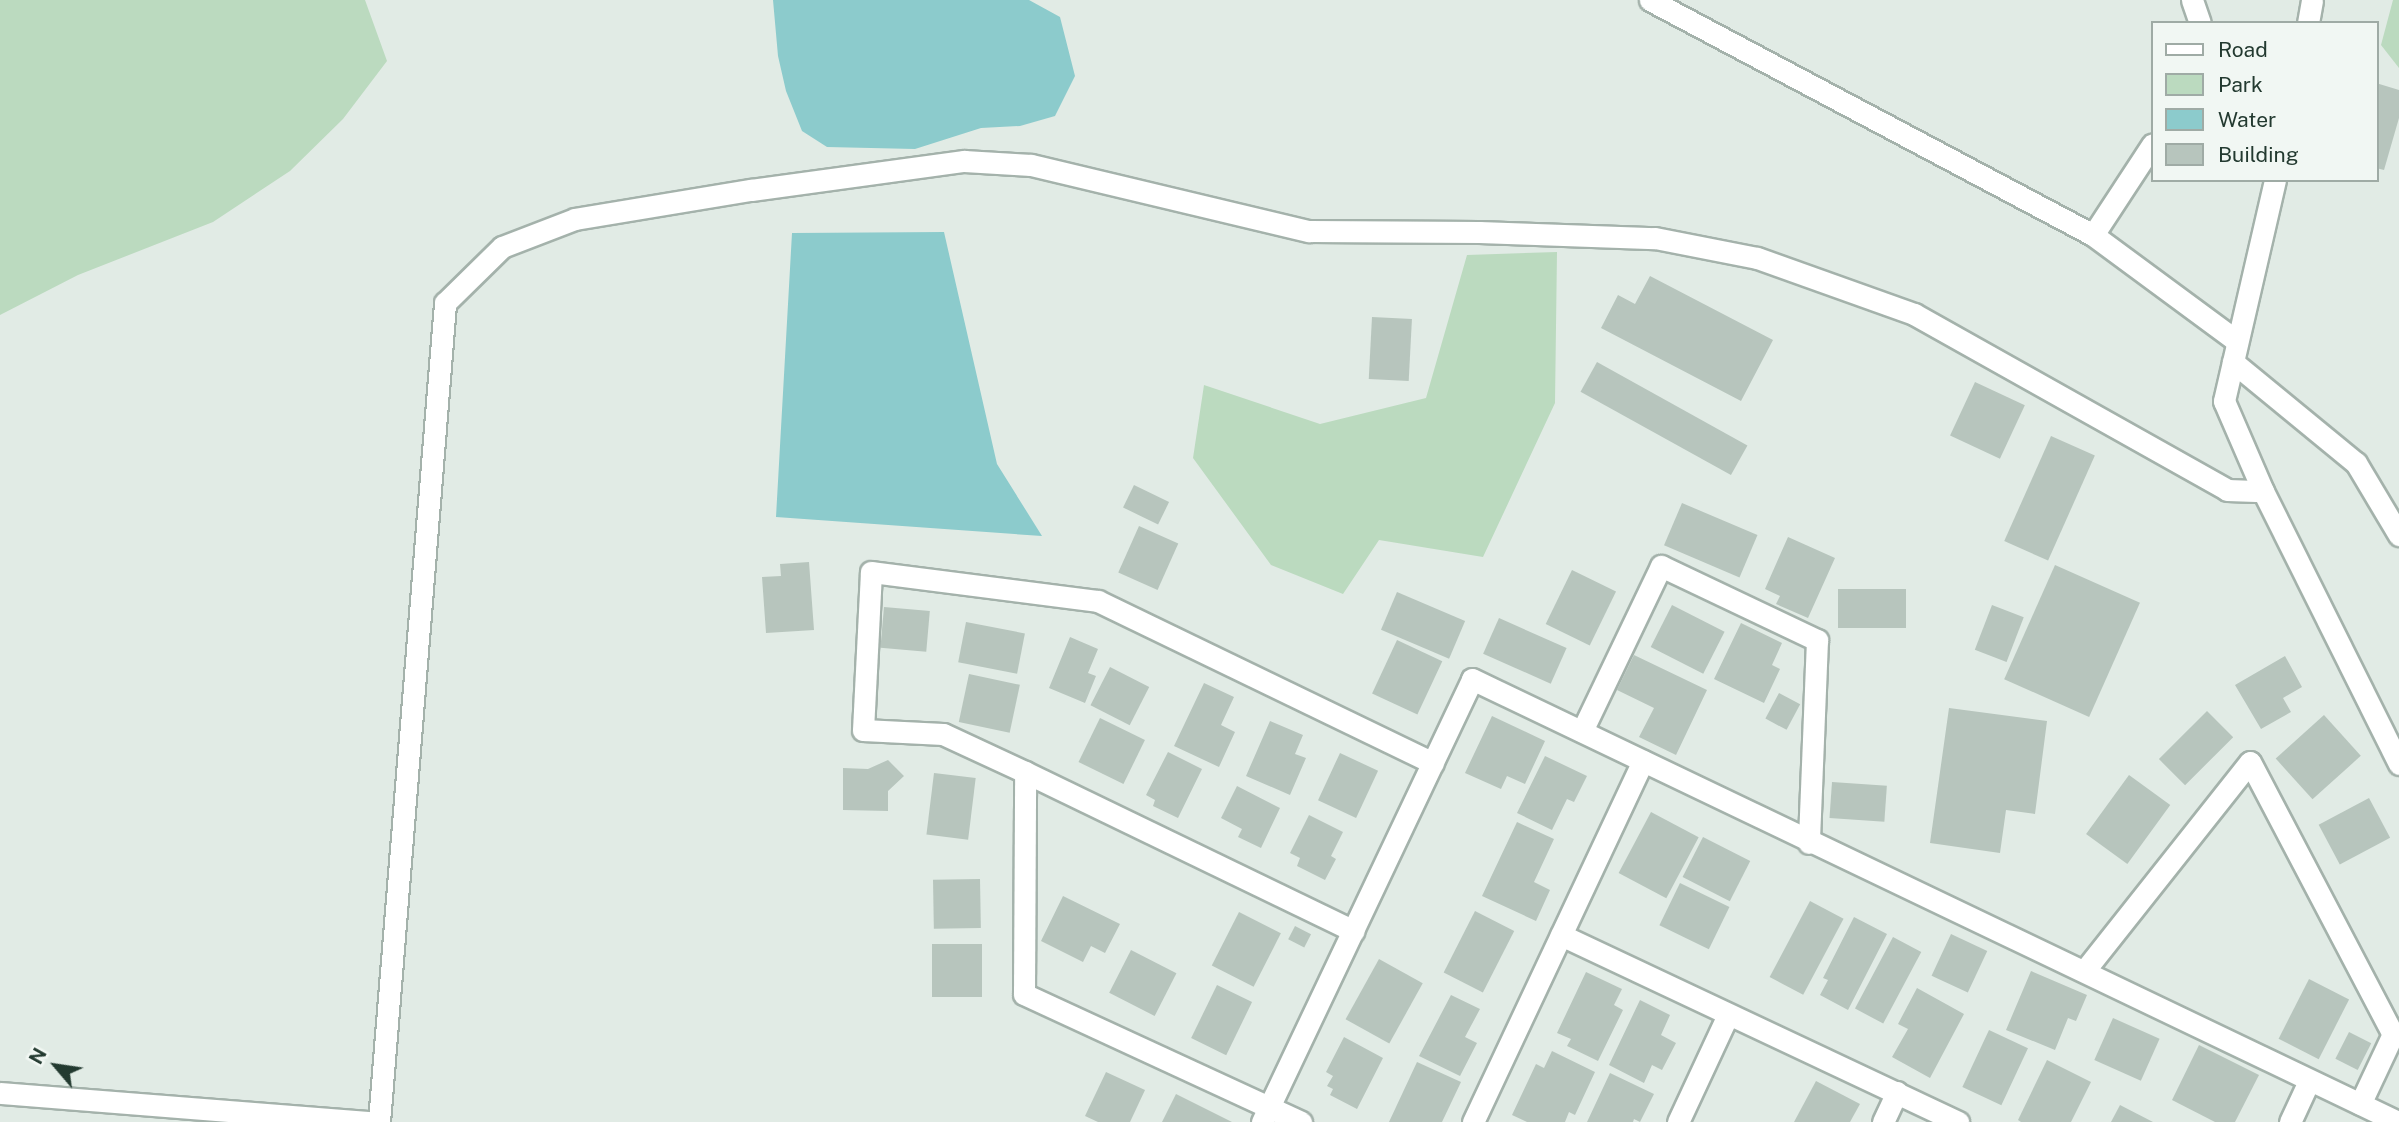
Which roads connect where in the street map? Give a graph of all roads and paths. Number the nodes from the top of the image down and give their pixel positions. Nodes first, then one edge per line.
1 (1650, 0) edge
2 (2192, 0) edge
3 (2312, 0) edge
4 (2199, 21) edge
5 (2308, 21) edge
6 (2150, 148) edge
7 (2275, 182) edge
8 (2093, 235) junction
9 (2235, 351) junction
10 (2263, 491) junction
11 (2399, 535) edge
12 (1582, 731) junction
13 (1643, 761) junction
14 (1433, 764) junction
15 (2399, 764) edge
16 (1025, 772) junction
17 (1809, 842) junction
18 (1354, 931) junction
19 (1561, 935) junction
20 (2085, 970) junction
21 (1728, 1015) junction
22 (2309, 1081) junction
23 (1897, 1092) junction
24 (0, 1093) edge
25 (2360, 1104) junction
26 (1265, 1114) edge
27 (370, 1122) edge
28 (379, 1122) edge
29 (1301, 1122) edge
30 (1473, 1122) edge
31 (1678, 1122) edge
32 (1882, 1122) edge
33 (1958, 1122) edge
34 (2290, 1122) edge
35 (2398, 1122) edge

1 - 8 street
2 - 4 street
3 - 5 street
6 - 8 street
7 - 9 street
8 - 9 street
9 - 10 street
9 - 11 street
10 - 15 street
10 - 28 street
12 - 13 street
12 - 14 street
12 - 17 street
13 - 17 street
13 - 19 street
14 - 16 street
14 - 18 street
16 - 18 street
16 - 26 street
17 - 20 street
18 - 26 street
19 - 21 street
19 - 30 street
20 - 22 street
20 - 25 street
21 - 23 street
21 - 31 street
22 - 25 street
22 - 34 street
23 - 32 street
23 - 33 street
24 - 27 street
25 - 35 street
26 - 29 street

